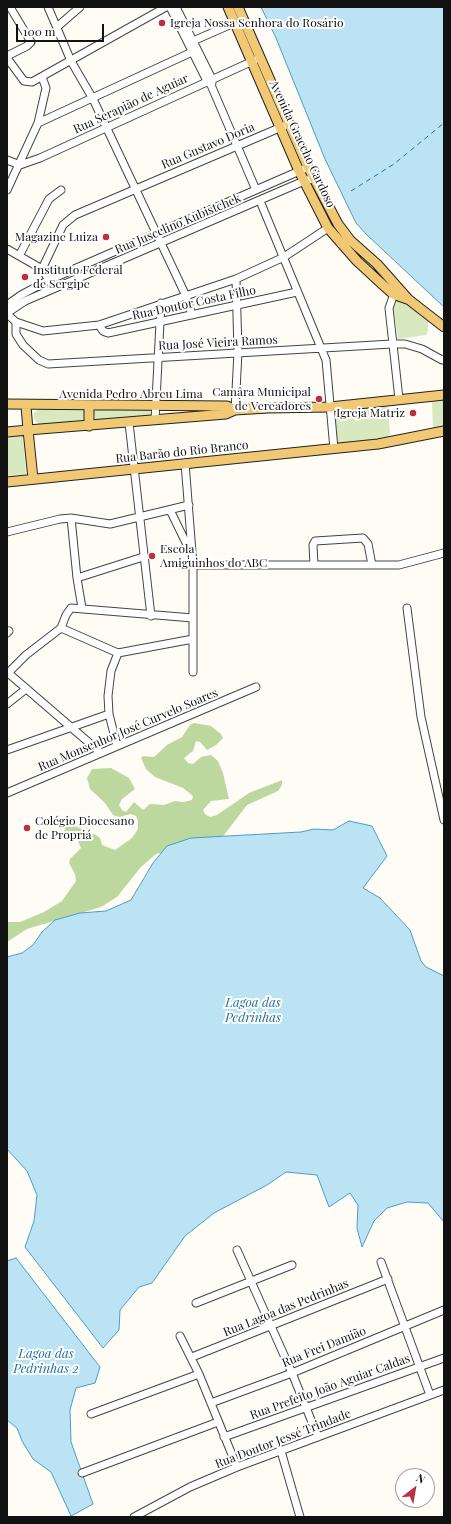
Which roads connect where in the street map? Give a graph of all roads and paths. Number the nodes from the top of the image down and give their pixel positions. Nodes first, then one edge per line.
1 (10, 7) edge
2 (48, 7) edge
3 (80, 7) edge
4 (170, 7) edge
5 (176, 7) edge
6 (228, 7) edge
7 (238, 7) edge
8 (163, 8) edge
9 (234, 23) junction
10 (57, 27) junction
11 (249, 29) junction
12 (239, 34) junction
13 (193, 41) junction
14 (192, 52) junction
15 (7, 57) edge
16 (261, 58) junction
17 (71, 60) junction
18 (250, 62) junction
19 (10, 67) edge
20 (42, 77) junction
21 (210, 82) junction
22 (93, 99) junction
23 (38, 123) junction
24 (290, 123) junction
25 (281, 127) junction
26 (106, 129) junction
27 (237, 147) junction
28 (7, 160) edge
29 (20, 164) junction
30 (303, 169) junction
31 (315, 178) junction
32 (304, 181) junction
33 (267, 185) junction
34 (7, 190) edge
35 (61, 190) dead end
36 (136, 190) junction
37 (256, 190) junction
38 (272, 195) junction
39 (260, 201) junction
40 (328, 228) junction
41 (156, 234) junction
42 (161, 244) junction
43 (7, 250) edge
44 (19, 256) junction
45 (284, 257) junction
46 (42, 269) junction
47 (236, 279) junction
48 (50, 280) junction
49 (395, 290) junction
50 (297, 292) junction
51 (186, 296) junction
52 (23, 298) junction
53 (161, 303) junction
54 (7, 305) edge
55 (235, 306) junction
56 (7, 313) edge
57 (192, 315) junction
58 (16, 322) junction
59 (159, 323) junction
60 (99, 325) junction
61 (444, 327) edge
62 (392, 344) junction
63 (321, 348) junction
64 (238, 352) junction
65 (157, 357) junction
66 (443, 359) edge
67 (444, 395) edge
68 (399, 399) junction
69 (7, 404) edge
70 (26, 406) junction
71 (89, 406) junction
72 (155, 406) junction
73 (330, 407) junction
74 (235, 410) junction
75 (155, 420) junction
76 (129, 423) junction
77 (89, 426) junction
78 (28, 430) junction
79 (444, 431) edge
80 (7, 432) edge
81 (334, 449) junction
82 (185, 463) junction
83 (134, 469) junction
84 (33, 479) junction
85 (7, 482) edge
86 (189, 505) junction
87 (170, 510) junction
88 (71, 518) junction
89 (139, 518) junction
90 (7, 532) edge
91 (444, 553) edge
92 (192, 554) junction
93 (143, 557) junction
94 (193, 565) junction
95 (314, 565) junction
96 (372, 565) junction
97 (77, 578) junction
98 (82, 608) junction
99 (407, 608) dead end
100 (151, 616) junction
101 (193, 618) junction
102 (61, 628) junction
103 (193, 639) junction
104 (118, 653) junction
105 (8, 672) edge
106 (193, 672) dead end
107 (256, 687) dead end
108 (26, 689) junction
109 (7, 704) edge
110 (109, 714) junction
111 (70, 727) junction
112 (117, 746) junction
113 (7, 750) edge
114 (101, 753) junction
115 (7, 793) edge
116 (444, 820) edge
117 (237, 1250) dead end
118 (381, 1262) dead end
119 (292, 1265) dead end
120 (388, 1279) junction
121 (250, 1280) junction
122 (196, 1303) dead end
123 (444, 1310) edge
124 (271, 1326) junction
125 (405, 1326) junction
126 (180, 1336) dead end
127 (192, 1357) junction
128 (444, 1358) edge
129 (420, 1366) junction
130 (292, 1372) junction
131 (199, 1374) junction
132 (444, 1390) edge
133 (430, 1395) junction
134 (211, 1403) junction
135 (305, 1406) junction
136 (90, 1414) dead end
137 (218, 1422) junction
138 (224, 1437) junction
139 (318, 1437) junction
140 (281, 1451) junction
141 (237, 1467) junction
142 (82, 1473) dead end
143 (134, 1517) edge
144 (300, 1517) edge

1 - 15 street
2 - 10 street
3 - 10 street
4 - 14 street
5 - 13 street
6 - 9 main road, Avenida Graccho Cardoso
7 - 11 main road, Avenida Graccho Cardoso
8 - 17 street
9 - 12 main road, Avenida Graccho Cardoso
9 - 13 street
10 - 17 street
11 - 12 main road
11 - 16 main road, Avenida Graccho Cardoso
12 - 18 main road, Avenida Graccho Cardoso
13 - 21 street
14 - 21 street
14 - 22 street
15 - 19 street
16 - 18 street, Rua Serapião de Aguiar
16 - 24 main road, Avenida Graccho Cardoso
17 - 20 street
17 - 22 street
18 - 21 street, Rua Serapião de Aguiar
18 - 25 main road, Avenida Graccho Cardoso
19 - 20 street
20 - 23 street
21 - 26 street, Rua Serapião de Aguiar
21 - 27 street
22 - 23 street
22 - 26 street
23 - 29 street
24 - 25 street, Rua Gustavo Doria
24 - 30 main road, Avenida Graccho Cardoso
25 - 27 street, Rua Gustavo Doria
25 - 30 main road, Avenida Graccho Cardoso
26 - 29 street, Rua Serapião de Aguiar
26 - 36 street
27 - 36 street, Rua Gustavo Doria
27 - 37 street
28 - 29 street
29 - 34 street
30 - 31 main road, Avenida Graccho Cardoso
30 - 32 main road, Avenida Graccho Cardoso
30 - 33 street, Rua Juscelino Kubistchek
31 - 32 street, Rua Juscelino Kubistchek
31 - 49 main road, Avenida Graccho Cardoso
32 - 38 street, Rua Juscelino Kubistchek
32 - 40 main road, Avenida Graccho Cardoso
33 - 37 street, Rua Juscelino Kubistchek
33 - 38 street
35 - 44 street
36 - 41 street
36 - 46 street, Rua Gustavo Doria
37 - 41 street, Rua Juscelino Kubistchek
38 - 39 street, Rua Juscelino Kubistchek
39 - 42 street, Rua Juscelino Kubistchek
39 - 45 street
40 - 45 street
40 - 49 main road, Avenida Graccho Cardoso
41 - 42 street
41 - 48 street, Rua Juscelino Kubistchek
42 - 51 street
42 - 52 street, Rua Juscelino Kubistchek
43 - 44 street
44 - 46 street
45 - 47 street
45 - 50 street
46 - 48 street
47 - 51 street
47 - 55 street
48 - 52 street, Rua Juscelino Kubistchek
49 - 61 main road
49 - 62 street
50 - 55 street, Rua Doutor Costa Filho
50 - 63 street
51 - 53 street
51 - 57 street
52 - 54 street, Rua Juscelino Kubistchek
52 - 56 street, Rua Juscelino Kubistchek
53 - 59 street
53 - 60 street
55 - 57 street, Rua Doutor Costa Filho
55 - 64 street
56 - 58 street
57 - 59 street, Rua Doutor Costa Filho
58 - 60 street
58 - 65 street, Rua José Vieira Ramos
59 - 60 street, Rua Doutor Costa Filho
59 - 65 street
62 - 63 street, Rua José Vieira Ramos
62 - 66 street, Rua José Vieira Ramos
62 - 68 street
63 - 64 street, Rua José Vieira Ramos
63 - 73 street
64 - 65 street, Rua José Vieira Ramos
64 - 74 street
65 - 72 street
67 - 68 main road, Avenida Pedro Abreu Lima
68 - 73 main road, Avenida Pedro Abreu Lima
69 - 70 main road, Avenida Pedro Abreu Lima
70 - 71 main road, Avenida Pedro Abreu Lima
70 - 78 main road
71 - 72 main road, Avenida Pedro Abreu Lima
71 - 77 main road
72 - 74 main road, Avenida Pedro Abreu Lima
72 - 75 street
73 - 74 main road, Avenida Pedro Abreu Lima
73 - 81 street
74 - 75 main road, Avenida Pedro Abreu Lima
75 - 76 main road, Avenida Pedro Abreu Lima
76 - 77 main road, Avenida Pedro Abreu Lima
76 - 83 street
77 - 78 main road, Avenida Pedro Abreu Lima
78 - 80 main road, Avenida Pedro Abreu Lima
78 - 84 main road
79 - 81 main road, Rua Barão do Rio Branco
81 - 82 main road, Rua Barão do Rio Branco
82 - 83 main road, Rua Barão do Rio Branco
82 - 86 street
83 - 84 main road, Rua Barão do Rio Branco
83 - 89 street
84 - 85 main road, Rua Barão do Rio Branco
86 - 87 street
86 - 92 street
87 - 89 street
87 - 92 street
88 - 89 street
88 - 90 street
88 - 97 street
89 - 93 street
91 - 96 street
92 - 94 street
93 - 97 street
93 - 100 street
94 - 95 street
94 - 101 street
95 - 96 street
95 - 96 street
97 - 98 street
98 - 100 street
98 - 102 street
99 - 116 street
100 - 101 street
101 - 103 street
102 - 104 street
102 - 105 street
103 - 104 street
103 - 106 street
104 - 110 street
105 - 108 street
107 - 112 street, Rua Monsenhor José Curvelo Soares
108 - 109 street
108 - 111 street
110 - 111 street
110 - 112 street
111 - 113 street
111 - 114 street
112 - 114 street, Rua Monsenhor José Curvelo Soares
114 - 115 street, Rua Monsenhor José Curvelo Soares
117 - 121 street
118 - 120 street
119 - 121 street
120 - 124 street, Rua Lagoa das Pedrinhas
120 - 125 street
121 - 122 street
121 - 124 street
123 - 125 street, Rua Frei Damião
124 - 127 street, Rua Lagoa das Pedrinhas
124 - 130 street
125 - 129 street
125 - 130 street, Rua Frei Damião
126 - 127 street
127 - 131 street
128 - 129 street, Rua Prefeito João Aguiar Caldas
129 - 133 street
129 - 135 street, Rua Prefeito João Aguiar Caldas
130 - 134 street, Rua Frei Damião
130 - 135 street
131 - 134 street
131 - 136 street
132 - 133 street, Rua Doutor Jessé Trindade
133 - 139 street, Rua Doutor Jessé Trindade
134 - 137 street
135 - 138 street, Rua Prefeito João Aguiar Caldas
135 - 139 street
137 - 138 street
137 - 142 street
138 - 141 street
139 - 140 street, Rua Doutor Jessé Trindade
140 - 141 street, Rua Doutor Jessé Trindade
140 - 144 street
141 - 143 street, Rua Doutor Jessé Trindade

